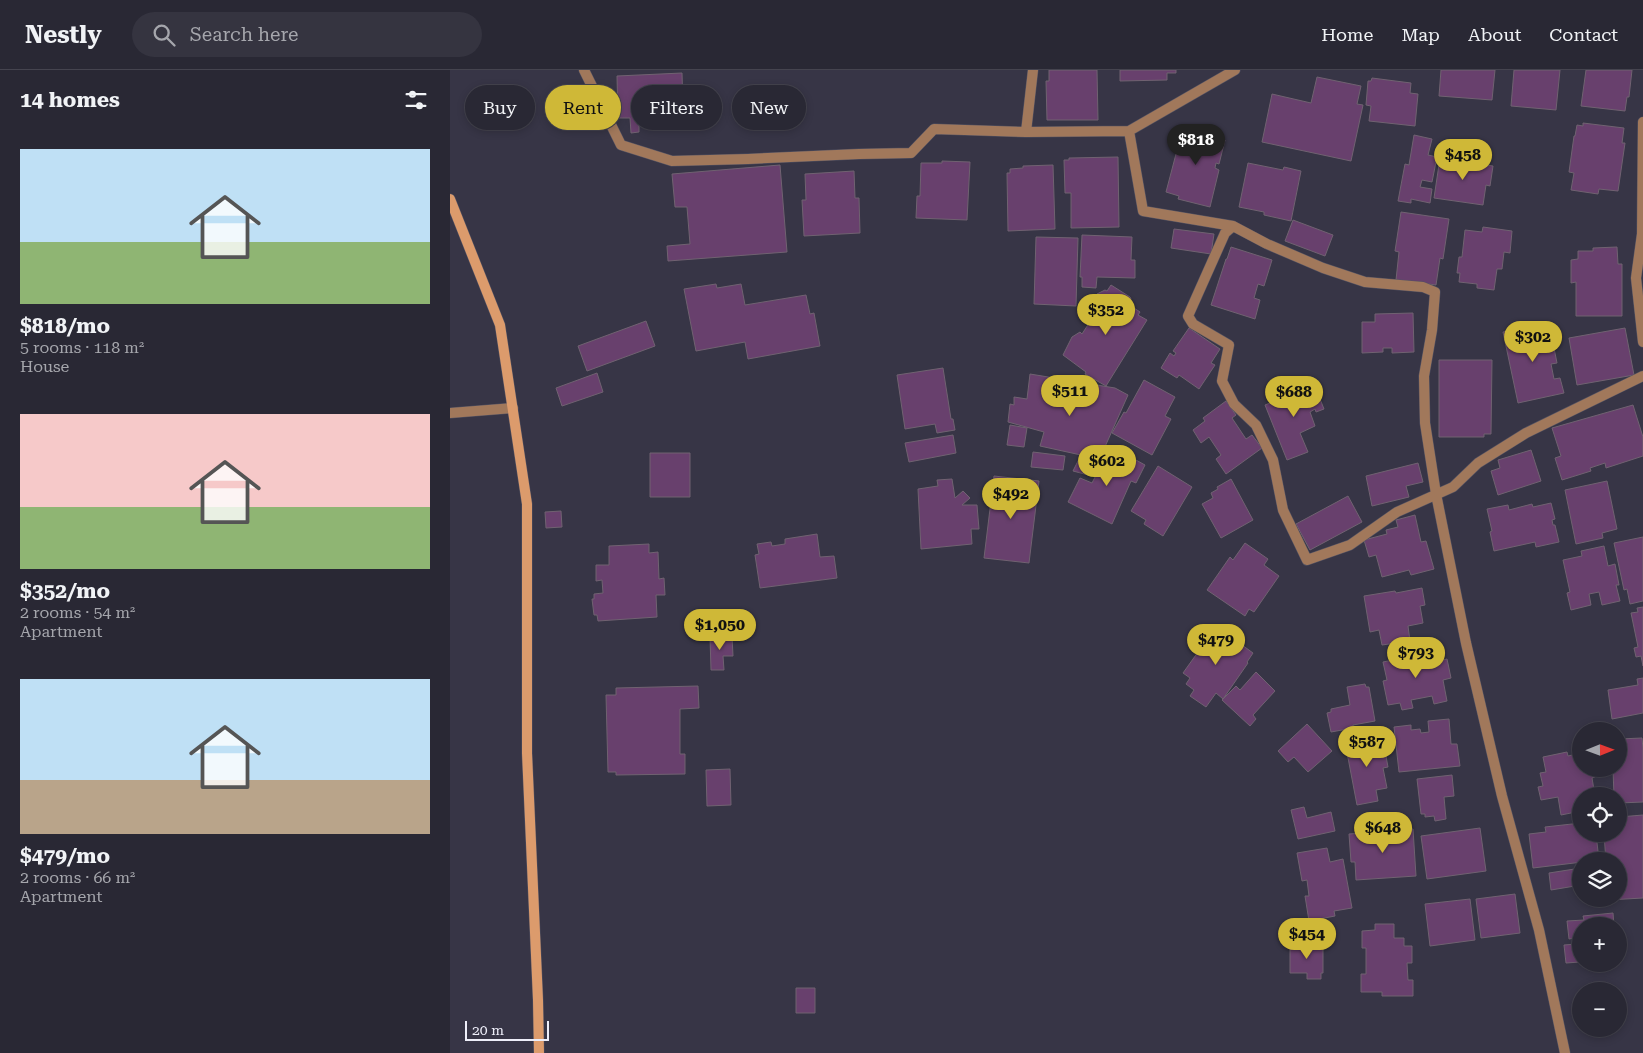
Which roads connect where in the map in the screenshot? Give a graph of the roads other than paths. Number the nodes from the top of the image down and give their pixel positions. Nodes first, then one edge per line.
1 (584, 70) edge
2 (1033, 70) edge
3 (1235, 70) edge
4 (1643, 122) edge
5 (1129, 131) junction
6 (1026, 132) junction
7 (450, 199) edge
8 (1233, 226) junction
9 (1643, 342) edge
10 (1643, 376) edge
11 (513, 408) junction
12 (450, 414) edge
13 (1436, 494) junction
14 (539, 1053) edge
15 (1565, 1053) edge

1 - 6 street
2 - 6 street
3 - 5 street
4 - 9 street
5 - 6 street
5 - 8 street
7 - 11 street
8 - 13 street
8 - 13 street
10 - 13 street
11 - 12 street
11 - 14 street
13 - 15 street

